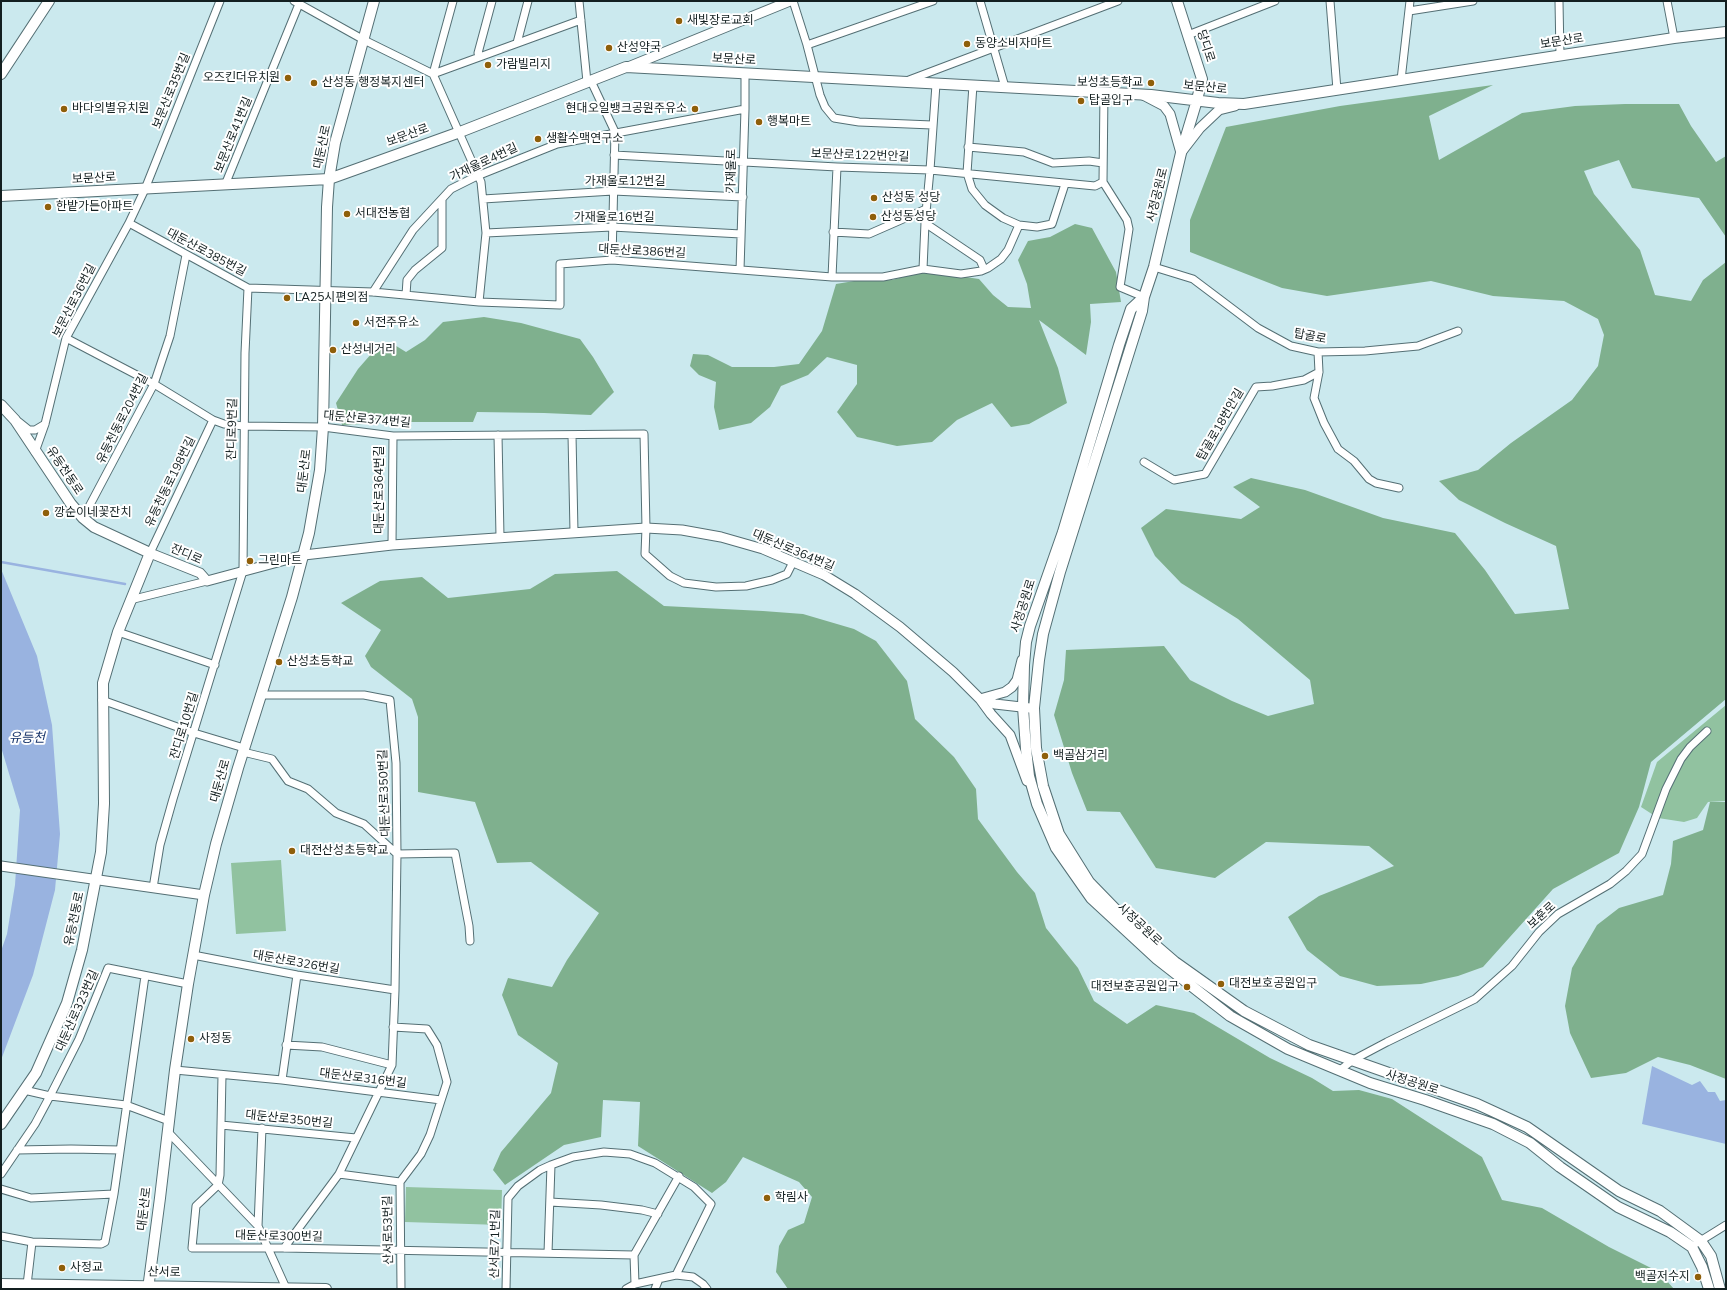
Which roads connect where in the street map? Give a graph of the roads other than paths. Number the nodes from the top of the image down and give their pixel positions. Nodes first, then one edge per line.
1 (49, 1) edge
2 (220, 1) edge
3 (374, 1) edge
4 (453, 1) edge
5 (492, 1) edge
6 (528, 1) edge
7 (579, 1) edge
8 (790, 1) edge
9 (793, 1) edge
10 (933, 1) edge
11 (980, 1) edge
12 (1118, 1) edge
13 (1177, 1) edge
14 (1275, 1) edge
15 (1330, 1) edge
16 (1410, 1) edge
17 (1473, 1) edge
18 (1559, 1) edge
19 (1667, 1) edge
20 (296, 2) edge
21 (1409, 11) junction
22 (581, 20) junction
23 (1726, 32) edge
24 (1188, 35) junction
25 (1674, 38) junction
26 (364, 40) junction
27 (517, 43) junction
28 (807, 45) junction
29 (994, 47) junction
30 (1560, 56) junction
31 (479, 57) junction
32 (626, 67) junction
33 (1, 74) edge
34 (433, 74) junction
35 (745, 74) junction
36 (815, 77) junction
37 (1401, 80) junction
38 (589, 82) junction
39 (905, 82) junction
40 (936, 84) junction
41 (973, 86) junction
42 (1006, 87) junction
43 (1337, 90) junction
44 (1104, 92) junction
45 (1142, 94) junction
46 (1197, 100) junction
47 (1244, 104) junction
48 (745, 108) junction
49 (932, 125) junction
50 (460, 132) junction
51 (615, 132) junction
52 (968, 147) junction
53 (1182, 153) junction
54 (614, 156) junction
55 (743, 162) junction
56 (1103, 163) junction
57 (837, 167) junction
58 (930, 170) junction
59 (967, 173) junction
60 (478, 176) junction
61 (329, 179) junction
62 (1103, 182) junction
63 (1065, 184) junction
64 (225, 185) junction
65 (145, 189) junction
66 (613, 190) junction
67 (1, 196) edge
68 (743, 197) junction
69 (442, 200) junction
70 (483, 200) junction
71 (926, 209) junction
72 (129, 223) junction
73 (925, 223) junction
74 (1019, 225) junction
75 (612, 227) junction
76 (833, 232) junction
77 (486, 233) junction
78 (741, 234) junction
79 (186, 255) junction
80 (612, 260) junction
81 (1154, 267) junction
82 (923, 269) junction
83 (740, 270) junction
84 (984, 270) junction
85 (832, 277) junction
86 (248, 288) junction
87 (325, 290) junction
88 (373, 292) junction
89 (406, 295) junction
90 (1144, 297) junction
91 (479, 302) junction
92 (1458, 331) dead end
93 (66, 338) junction
94 (1318, 352) junction
95 (1319, 372) junction
96 (154, 384) junction
97 (1, 405) edge
98 (15, 420) junction
99 (213, 420) junction
100 (44, 424) junction
101 (244, 426) junction
102 (322, 427) junction
103 (498, 435) junction
104 (572, 435) junction
105 (393, 436) junction
106 (35, 452) junction
107 (1144, 462) dead end
108 (1399, 488) dead end
109 (83, 518) junction
110 (646, 528) junction
111 (574, 532) junction
112 (500, 537) junction
113 (392, 545) junction
114 (150, 553) junction
115 (304, 555) junction
116 (793, 562) junction
117 (243, 571) junction
118 (207, 581) junction
119 (130, 600) junction
120 (118, 632) junction
121 (1026, 642) junction
122 (215, 665) junction
123 (260, 695) junction
124 (980, 698) junction
125 (102, 700) junction
126 (1028, 707) junction
127 (1707, 731) dead end
128 (194, 734) junction
129 (244, 750) junction
130 (1037, 804) junction
131 (397, 854) junction
132 (1, 866) edge
133 (96, 880) junction
134 (153, 888) junction
135 (204, 895) junction
136 (470, 941) dead end
137 (193, 955) junction
138 (297, 975) junction
139 (145, 976) junction
140 (188, 984) junction
141 (395, 990) junction
142 (393, 1027) junction
143 (286, 1045) junction
144 (1353, 1060) junction
145 (392, 1065) junction
146 (175, 1070) junction
147 (1340, 1070) junction
148 (222, 1075) junction
149 (282, 1080) junction
150 (24, 1090) junction
151 (379, 1091) junction
152 (50, 1096) junction
153 (441, 1100) junction
154 (126, 1105) junction
155 (169, 1121) junction
156 (1, 1124) edge
157 (221, 1125) junction
158 (262, 1128) junction
159 (168, 1132) junction
160 (356, 1138) junction
161 (17, 1150) junction
162 (120, 1150) junction
163 (551, 1164) junction
164 (1, 1174) edge
165 (339, 1174) junction
166 (679, 1176) junction
167 (400, 1182) junction
168 (218, 1185) junction
169 (1, 1189) edge
170 (114, 1194) junction
171 (550, 1202) junction
172 (658, 1214) junction
173 (1726, 1225) edge
174 (258, 1226) junction
175 (1, 1236) edge
176 (1701, 1241) junction
177 (32, 1242) junction
178 (1692, 1247) junction
179 (269, 1248) junction
180 (284, 1248) junction
181 (400, 1250) junction
182 (506, 1252) junction
183 (548, 1253) junction
184 (634, 1255) junction
185 (676, 1274) junction
186 (659, 1279) junction
187 (1, 1284) edge
188 (635, 1284) junction
189 (27, 1285) junction
190 (47, 1287) edge
191 (148, 1287) edge
192 (239, 1288) edge
193 (286, 1288) junction
194 (326, 1289) edge
195 (401, 1289) edge
196 (506, 1289) edge
197 (626, 1289) edge
198 (656, 1289) edge
199 (707, 1289) edge
200 (1709, 1289) edge
201 (1720, 1289) edge

1 - 33 main road
2 - 65 street, 보문산로35번길
3 - 26 main road, 대둔산로
4 - 34 street
5 - 31 street
6 - 27 street
7 - 22 street
8 - 32 street
9 - 28 street
10 - 28 street
11 - 29 street
12 - 29 street
13 - 24 main road, 당디로
14 - 24 street
15 - 43 street
16 - 21 street
17 - 21 street
18 - 30 street
19 - 25 street
20 - 26 street
20 - 64 street, 보문산로41번길
21 - 37 street
22 - 27 street
22 - 38 street
23 - 25 main road, 보문산로
24 - 46 main road, 당디로
25 - 30 main road, 보문산로
26 - 34 street
26 - 61 main road, 대둔산로
27 - 31 street
28 - 36 street
29 - 39 street
29 - 42 street
30 - 37 main road, 보문산로
31 - 34 street
32 - 35 main road, 보문산로
32 - 38 main road, 보문산로
34 - 50 street
35 - 36 main road, 보문산로
35 - 48 street, 가재울로
36 - 39 main road, 보문산로
36 - 49 street
37 - 43 main road, 보문산로
38 - 50 main road, 보문산로
38 - 51 street
39 - 40 main road, 보문산로
40 - 41 main road, 보문산로
40 - 49 street
41 - 42 main road, 보문산로
41 - 52 street
42 - 44 main road, 보문산로
43 - 47 main road, 보문산로
44 - 45 main road, 보문산로
44 - 56 street
45 - 46 main road, 보문산로
45 - 53 street
46 - 47 main road, 보문산로
46 - 53 main road, 사정공원로
47 - 53 street
48 - 51 street, 가재울로4번길
48 - 55 street, 가재울로
49 - 58 street
50 - 60 street
50 - 61 main road, 보문산로
51 - 54 street
51 - 60 street, 가재울로4번길
52 - 56 street
52 - 59 street
53 - 81 main road, 사정공원로
54 - 55 street, 보문산로122번안길
54 - 66 street
55 - 57 street, 보문산로122번안길
55 - 68 street, 가재울로
56 - 62 street
57 - 58 street, 보문산로122번안길
57 - 76 street
58 - 59 street, 보문산로122번안길
58 - 71 street
59 - 63 street, 보문산로122번안길
59 - 74 street
60 - 69 street, 가재울로4번길
60 - 70 street
61 - 64 main road, 보문산로
61 - 87 main road, 대둔산로
62 - 63 street, 보문산로122번안길
62 - 90 street
63 - 74 street
64 - 65 main road, 보문산로
65 - 67 main road, 보문산로
65 - 72 street, 보문산로36번길
66 - 68 street, 가재울로12번길
66 - 70 street, 가재울로12번길
66 - 75 street
68 - 78 street, 가재울로
69 - 88 street, 가재울로4번길
69 - 89 street
70 - 77 street
71 - 73 street
71 - 76 street
72 - 79 street, 대둔산로385번길
72 - 93 street, 보문산로36번길
73 - 82 street
73 - 84 street
74 - 84 street, 대둔산로386번길
75 - 77 street, 가재울로16번길
75 - 78 street, 가재울로16번길
75 - 80 street
76 - 85 street
77 - 91 street
78 - 83 street, 가재울로
79 - 86 street, 대둔산로385번길
79 - 96 street, 유등천동로204번길
80 - 83 street, 대둔산로386번길
80 - 91 street, 대둔산로386번길
81 - 90 main road, 사정공원로
81 - 94 street, 탑골로
82 - 84 street, 대둔산로386번길
82 - 85 street, 대둔산로386번길
83 - 85 street, 대둔산로386번길
86 - 87 street, 대둔산로385번길
86 - 101 street, 잔디로9번길
87 - 88 street, 대둔산로386번길
87 - 102 main road, 대둔산로
88 - 89 street, 대둔산로386번길
89 - 91 street, 대둔산로386번길
90 - 121 main road, 사정공원로
90 - 126 main road, 사정공원로
92 - 94 street, 탑골로
93 - 96 street, 대둔산로374번길
93 - 100 street, 보문산로36번길
94 - 95 street
95 - 107 street, 탑골로18번안길
95 - 108 street
96 - 99 street, 대둔산로374번길
96 - 109 street, 유등천동로204번길
97 - 98 main road, 유등천동로
98 - 100 street
98 - 106 main road, 유등천동로
99 - 101 street, 대둔산로374번길
99 - 114 street, 유등천동로198번길
100 - 106 street, 보문산로36번길
101 - 102 street, 대둔산로374번길
101 - 117 street, 잔디로9번길
102 - 105 street, 대둔산로374번길
102 - 115 main road, 대둔산로
103 - 104 street, 대둔산로374번길
103 - 105 street, 대둔산로374번길
103 - 112 street
104 - 110 street, 대둔산로374번길
104 - 111 street
105 - 113 street, 대둔산로364번길
106 - 109 main road, 유등천동로
109 - 114 main road, 유등천동로
110 - 111 street, 대둔산로364번길
110 - 116 street, 대둔산로364번길
110 - 116 street
111 - 112 street, 대둔산로364번길
112 - 113 street, 대둔산로364번길
113 - 115 street, 대둔산로364번길
114 - 118 street, 잔디로
114 - 119 main road, 유등천동로
115 - 117 street, 잔디로
115 - 123 main road, 대둔산로
116 - 124 street, 대둔산로364번길
117 - 118 street, 잔디로
117 - 122 street, 잔디로10번길
118 - 119 street
119 - 120 main road, 유등천동로
120 - 122 street
120 - 125 main road, 유등천동로
121 - 124 street
121 - 126 main road, 사정공원로
122 - 128 street, 잔디로10번길
123 - 129 main road, 대둔산로
123 - 131 street, 대둔산로350번길
124 - 126 street, 대둔산로364번길
124 - 130 street
125 - 128 street
125 - 133 main road, 유등천동로
126 - 130 main road, 사정공원로
126 - 144 main road, 사정공원로
127 - 144 street, 보훈로
128 - 129 street
128 - 134 street, 잔디로10번길
129 - 131 street
129 - 135 main road, 대둔산로
130 - 147 main road, 사정공원로
131 - 136 street
131 - 141 street, 대둔산로350번길
132 - 133 street
133 - 134 street
133 - 150 main road, 유등천동로
134 - 135 street
135 - 137 main road, 대둔산로
137 - 138 street, 대둔산로326번길
137 - 140 main road, 대둔산로
138 - 141 street, 대둔산로326번길
138 - 143 street
139 - 140 street, 대둔산로323번길
139 - 152 street, 대둔산로323번길
139 - 154 street
140 - 146 main road, 대둔산로
141 - 142 street, 대둔산로350번길
142 - 145 street, 대둔산로350번길
142 - 153 street, 산서로53번길
143 - 145 street
143 - 149 street
144 - 147 street, 보훈로
144 - 176 main road, 사정공원로
145 - 151 street, 대둔산로350번길
146 - 148 street, 대둔산로316번길
146 - 155 main road, 대둔산로
147 - 178 main road, 사정공원로
148 - 149 street, 대둔산로316번길
148 - 157 street
149 - 151 street, 대둔산로316번길
150 - 152 street
150 - 156 main road, 유등천동로
151 - 153 street, 대둔산로316번길
151 - 160 street, 대둔산로350번길
152 - 154 street
152 - 161 street, 대둔산로323번길
153 - 167 street, 산서로53번길
154 - 155 street
154 - 162 street
155 - 159 main road, 대둔산로
157 - 158 street, 대둔산로350번길
157 - 168 street
158 - 160 street, 대둔산로350번길
158 - 174 street
159 - 168 street
159 - 191 main road, 대둔산로
160 - 165 street, 대둔산로350번길
161 - 162 street
161 - 164 street, 대둔산로323번길
162 - 170 street
163 - 166 street, 산서로71번길
163 - 171 street
163 - 182 street, 산서로71번길
165 - 167 street
165 - 180 street, 대둔산로350번길
166 - 172 street
166 - 185 street, 산서로71번길
167 - 181 street, 산서로53번길
168 - 174 street
168 - 179 street, 대둔산로300번길
169 - 170 street
170 - 177 street
171 - 172 street
171 - 183 street
172 - 184 street
173 - 176 street
174 - 179 street
175 - 177 street
176 - 178 street
176 - 201 main road, 사정공원로
177 - 189 street
178 - 200 main road, 사정공원로
179 - 180 street, 대둔산로300번길
179 - 193 street
180 - 181 street, 대둔산로300번길
181 - 182 street, 대둔산로300번길
181 - 195 street, 산서로53번길
182 - 183 street, 대둔산로300번길
182 - 196 street, 산서로71번길
183 - 184 street, 대둔산로300번길
184 - 188 street
185 - 186 street
185 - 199 street
186 - 188 street
186 - 198 street
187 - 189 main road, 산서로
188 - 197 street
189 - 190 main road, 산서로
190 - 191 main road, 산서로
191 - 192 main road, 산서로
192 - 193 main road, 산서로
193 - 194 main road, 산서로

